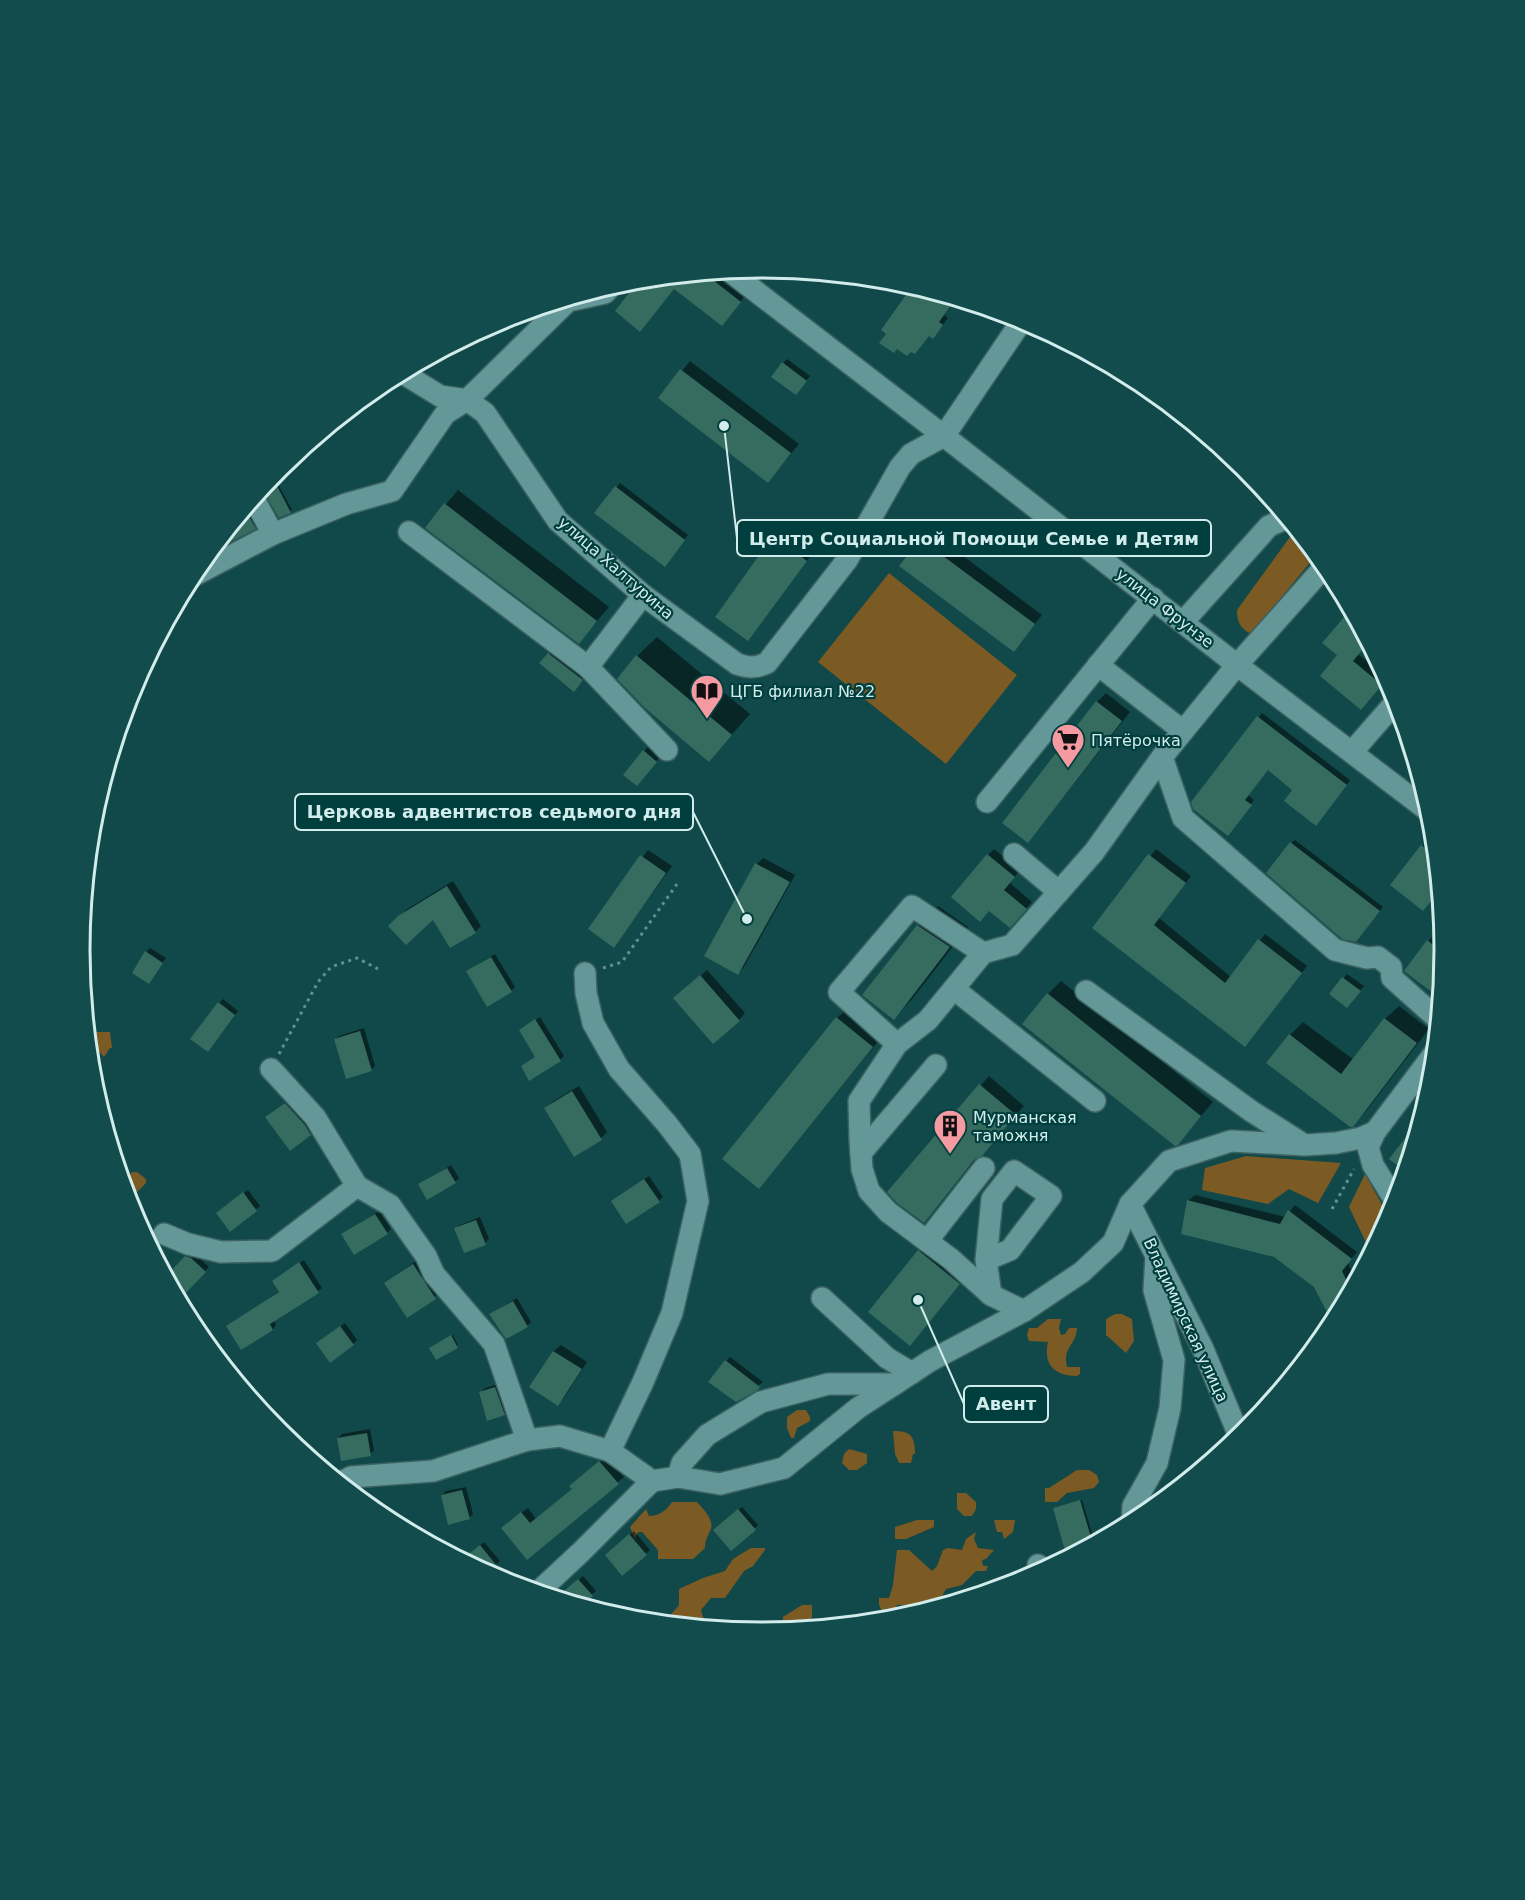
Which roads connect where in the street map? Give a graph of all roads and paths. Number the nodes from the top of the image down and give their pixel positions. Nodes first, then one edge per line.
1 (740, 279) edge
2 (560, 309) edge
3 (1017, 328) edge
4 (410, 378) edge
5 (467, 400) junction
6 (944, 436) junction
7 (258, 506) edge
8 (1280, 521) edge
9 (409, 532) dead end
10 (273, 534) junction
11 (218, 555) edge
12 (1319, 572) edge
13 (643, 595) junction
14 (1153, 598) junction
15 (1183, 622) junction
16 (1098, 665) junction
17 (1237, 665) junction
18 (588, 667) junction
19 (1391, 712) edge
20 (1183, 731) junction
21 (668, 750) dead end
22 (1352, 752) junction
23 (1162, 757) junction
24 (987, 802) dead end
25 (1418, 803) edge
26 (1014, 854) dead end
27 (677, 884) dead end
28 (1059, 892) junction
29 (983, 953) junction
30 (378, 969) dead end
31 (585, 973) joint
32 (954, 989) junction
33 (1086, 991) dead end
34 (1432, 1014) edge
35 (897, 1044) junction
36 (936, 1065) dead end
37 (1424, 1066) edge
38 (271, 1069) joint
39 (1095, 1101) dead end
40 (1375, 1132) junction
41 (1305, 1145) junction
42 (861, 1152) junction
43 (1365, 1165) junction
44 (984, 1168) dead end
45 (357, 1186) junction
46 (1389, 1194) edge
47 (1130, 1204) junction
48 (1332, 1209) dead end
49 (164, 1234) dead end
50 (927, 1241) junction
51 (1156, 1256) junction
52 (986, 1260) dead end
53 (991, 1295) junction
54 (822, 1298) dead end
55 (1024, 1311) junction
56 (903, 1378) junction
57 (1236, 1428) edge
58 (527, 1440) junction
59 (610, 1451) junction
60 (678, 1477) junction
61 (347, 1479) edge
62 (652, 1481) junction
63 (1133, 1511) edge
64 (544, 1586) edge

1 - 6 street, улица Фрунзе
2 - 5 street
3 - 6 street
4 - 5 street
5 - 10 street
5 - 13 street, улица Халтурина
6 - 13 street, улица Халтурина
6 - 14 street, улица Фрунзе
7 - 10 street
8 - 15 street
9 - 18 street
10 - 11 street
12 - 17 street
13 - 18 street
14 - 15 street, улица Фрунзе
14 - 16 street
15 - 17 street, улица Фрунзе
16 - 20 street
16 - 24 street
17 - 20 street
17 - 22 street, улица Фрунзе
18 - 21 street
19 - 22 street
20 - 23 street
22 - 25 street, улица Фрунзе
23 - 28 street
23 - 34 street
26 - 28 street
27 - 31 path
28 - 29 street
29 - 32 street
29 - 35 street
30 - 38 path
31 - 59 street
32 - 35 street
32 - 39 street
33 - 41 street
35 - 42 street
36 - 42 street
37 - 40 street
38 - 45 street
40 - 41 street
40 - 43 street
41 - 47 street
42 - 50 street
43 - 46 street
43 - 48 path
44 - 50 street
45 - 49 street
45 - 58 street
47 - 51 street, Владимирская улица
47 - 55 street
50 - 53 street
51 - 57 street, Владимирская улица
51 - 63 street
52 - 53 street
53 - 55 street
54 - 56 street
55 - 56 street
56 - 60 street
56 - 60 street
58 - 59 street
58 - 61 street
59 - 62 street
60 - 62 street
62 - 64 street

